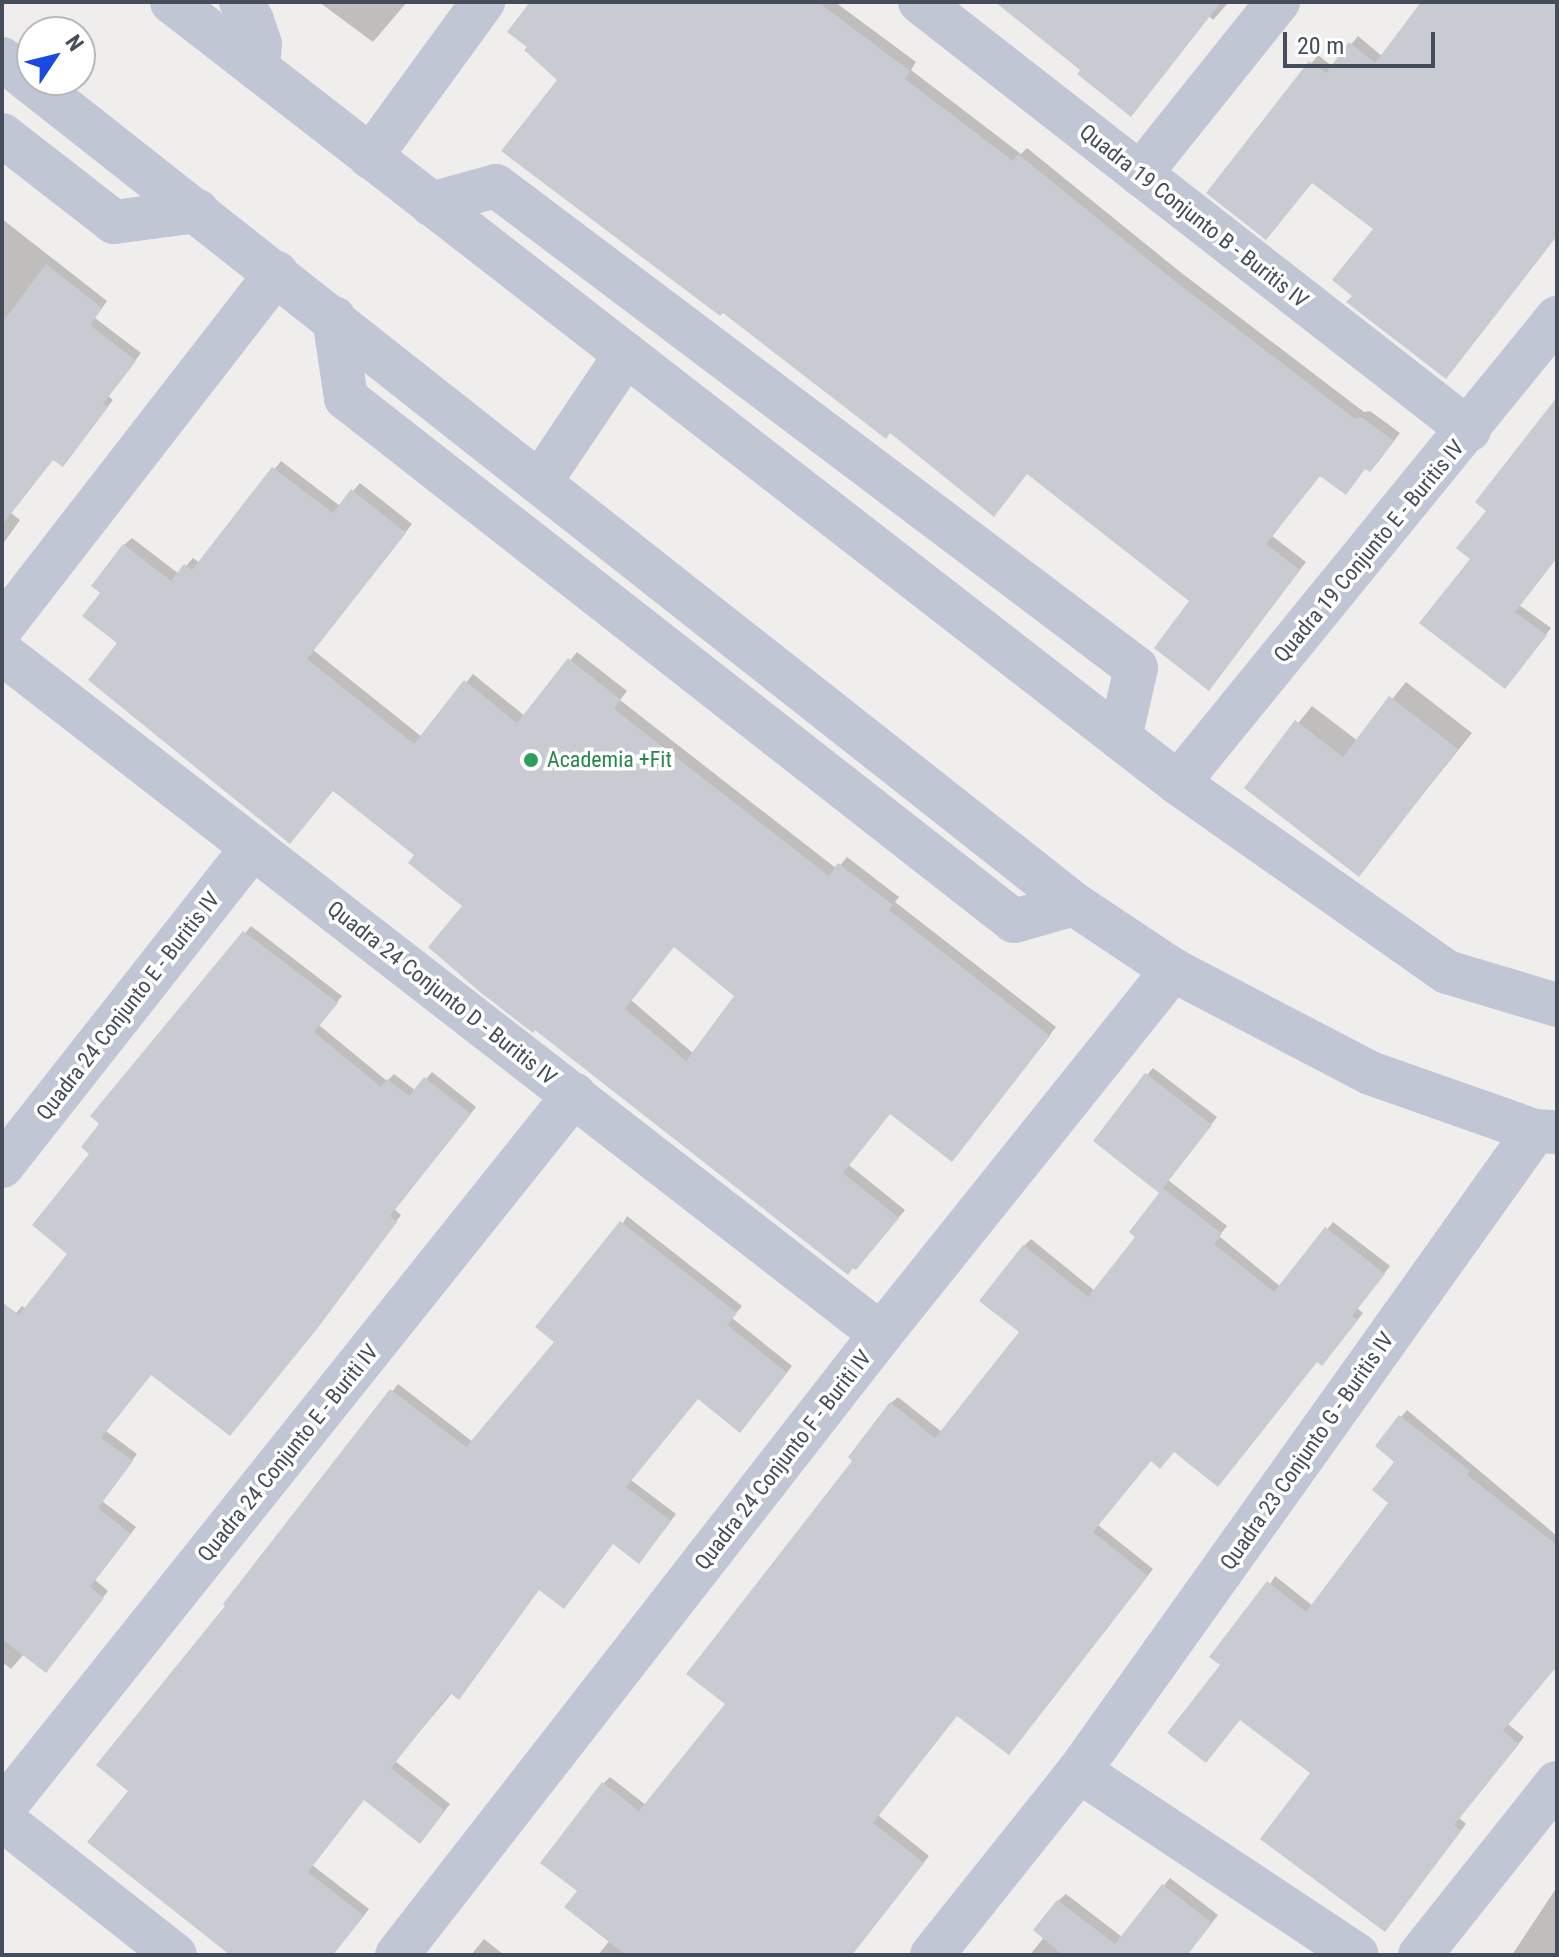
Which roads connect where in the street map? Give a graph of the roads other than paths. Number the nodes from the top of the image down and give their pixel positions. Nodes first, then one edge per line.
1 (172, 2) edge
2 (241, 2) edge
3 (483, 2) edge
4 (920, 2) edge
5 (1278, 2) edge
6 (2, 59) edge
7 (258, 69) junction
8 (2, 135) edge
9 (370, 157) junction
10 (1140, 174) junction
11 (431, 204) junction
12 (197, 211) junction
13 (277, 273) junction
14 (334, 318) junction
15 (1557, 318) edge
16 (626, 354) junction
17 (1469, 430) junction
18 (540, 482) junction
19 (2, 627) edge
20 (2, 653) edge
21 (1120, 738) junction
22 (1178, 783) junction
23 (253, 847) junction
24 (1074, 904) junction
25 (1173, 970) junction
26 (1557, 1005) edge
27 (574, 1095) junction
28 (1546, 1132) edge
29 (2, 1166) edge
30 (881, 1334) junction
31 (1079, 1771) junction
32 (1557, 1783) edge
33 (2, 1810) edge
34 (2, 1819) edge
35 (175, 1955) edge
36 (397, 1955) edge
37 (932, 1955) edge
38 (1357, 1955) edge
39 (1420, 1955) edge

1 - 7 street
2 - 7 street
3 - 9 street
4 - 10 street, Quadra 19 Conjunto B - Buritis IV
5 - 10 street
6 - 12 street
7 - 9 street
8 - 12 street
9 - 11 street
10 - 17 street, Quadra 19 Conjunto B - Buritis IV
11 - 16 street
11 - 21 street
12 - 13 street
13 - 14 street
13 - 19 street
14 - 18 street
14 - 24 street
15 - 17 street, Quadra 19 Conjunto E - Buritis IV
16 - 18 street
16 - 21 street
17 - 22 street, Quadra 19 Conjunto E - Buritis IV
18 - 24 street
20 - 23 street, Quadra 24 Conjunto D - Buritis IV
21 - 22 street
22 - 26 street
23 - 27 street, Quadra 24 Conjunto D - Buritis IV
23 - 29 street, Quadra 24 Conjunto E - Buritis IV
24 - 25 street
25 - 28 street
25 - 30 street, Quadra 24 Conjunto F - Buriti IV
27 - 30 street, Quadra 24 Conjunto D - Buritis IV
27 - 33 street, Quadra 24 Conjunto E - Buriti IV
28 - 31 street, Quadra 23 Conjunto G - Buritis IV
30 - 36 street, Quadra 24 Conjunto F - Buriti IV
31 - 37 street, Quadra 23 Conjunto G - Buritis IV
31 - 38 street
32 - 39 street
34 - 35 street

